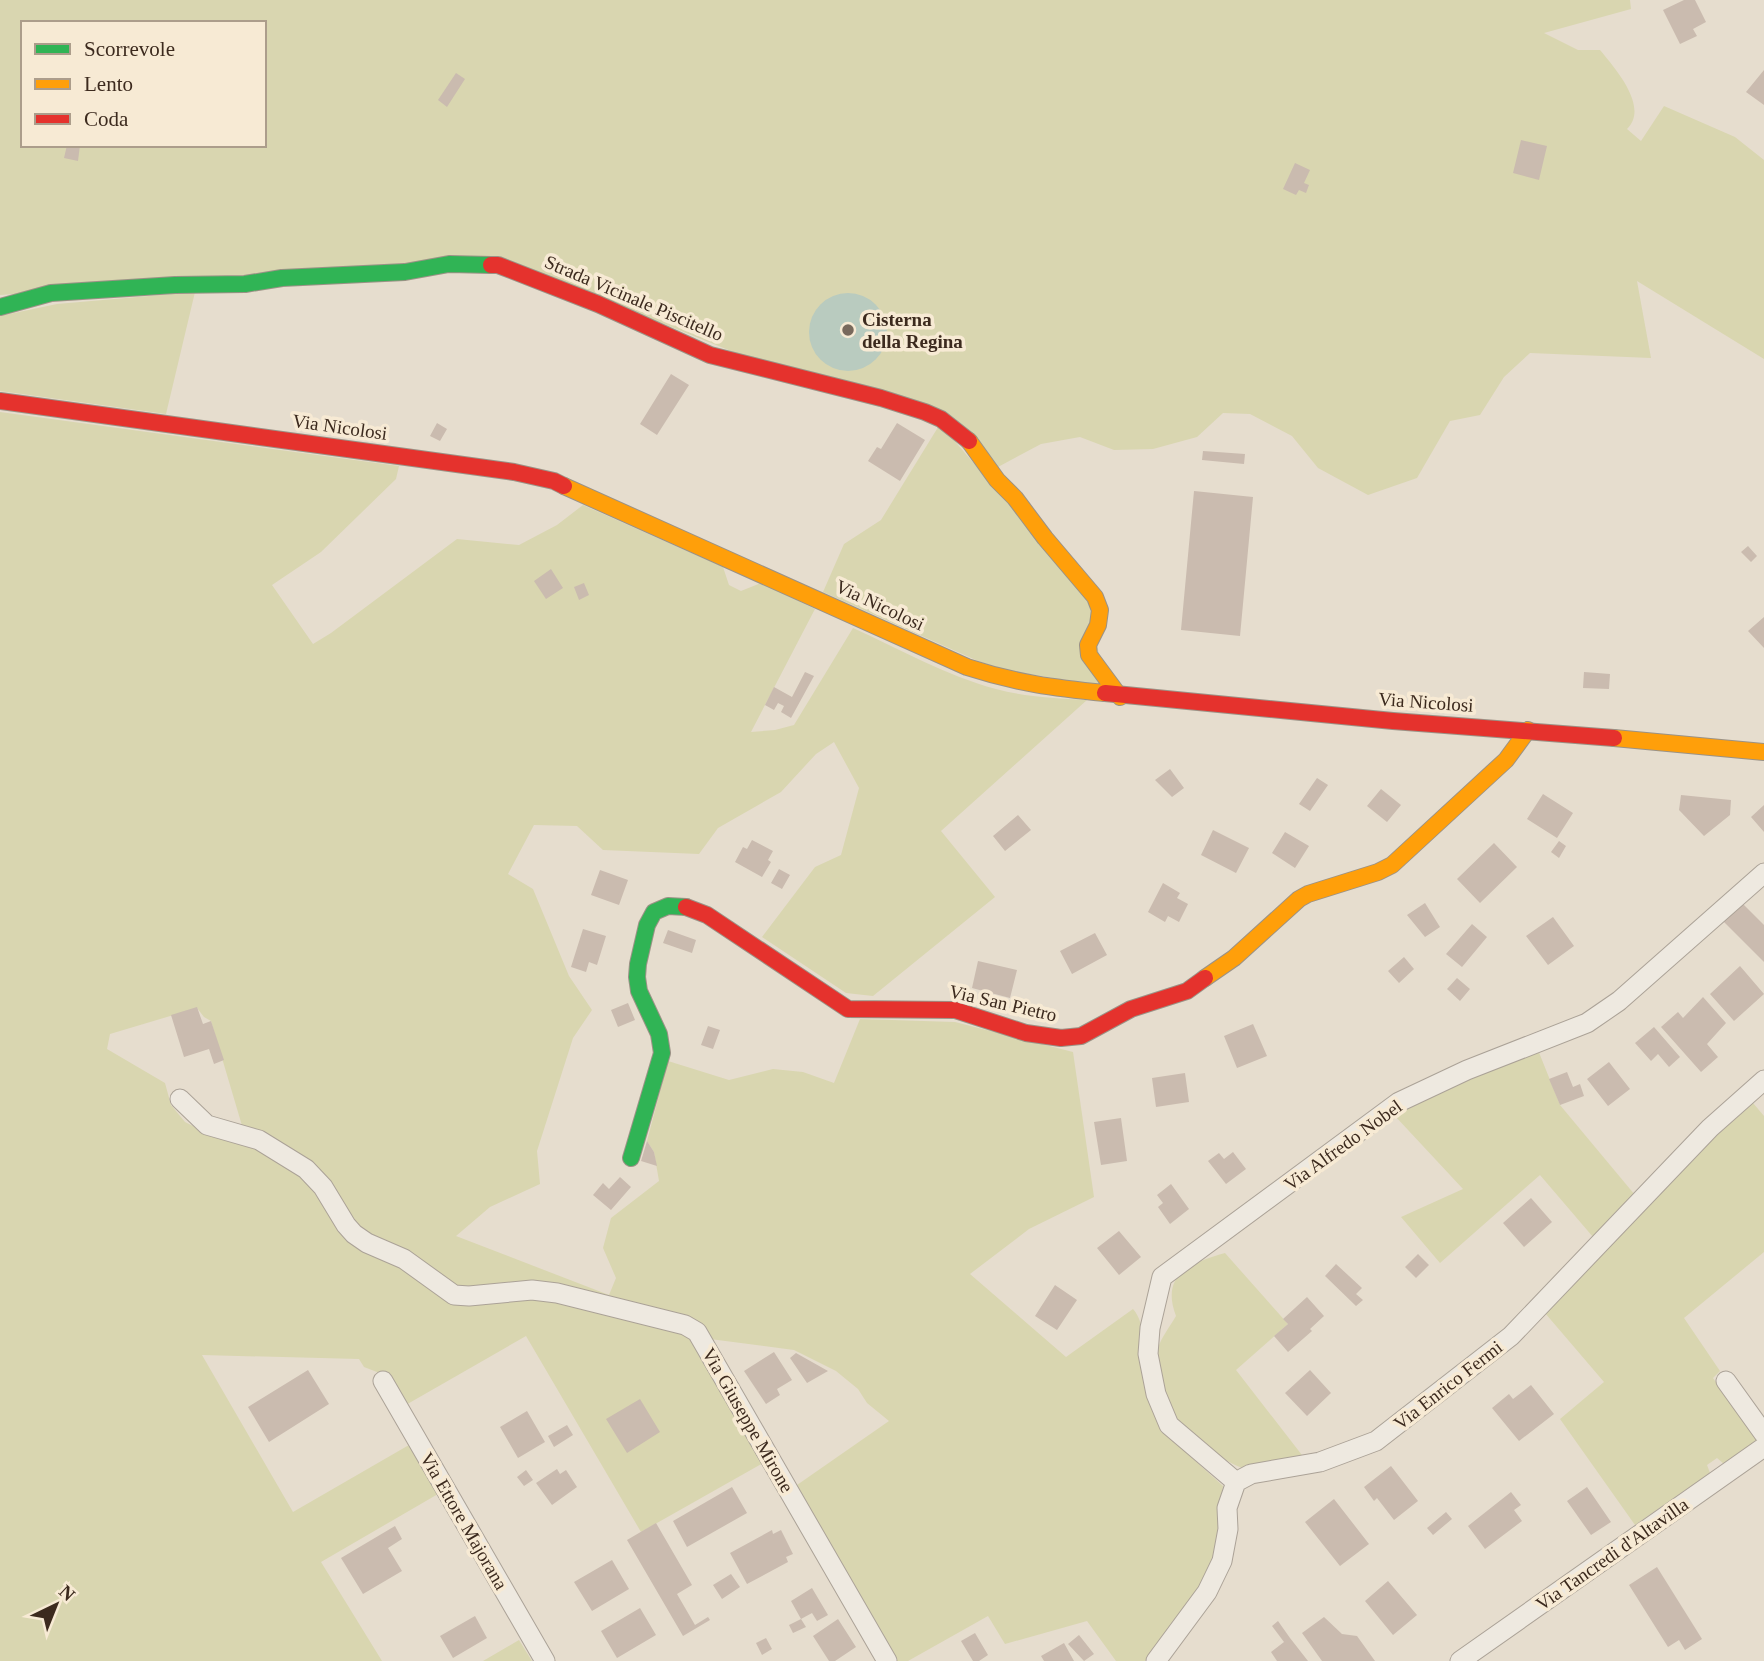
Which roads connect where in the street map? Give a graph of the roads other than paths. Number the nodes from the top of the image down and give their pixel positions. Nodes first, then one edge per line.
1 (0, 307) edge
2 (0, 401) edge
3 (1120, 696) junction
4 (1528, 730) junction
5 (1764, 752) edge
6 (1764, 873) edge
7 (1764, 1080) edge
8 (180, 1099) dead end
9 (631, 1158) dead end
10 (383, 1381) dead end
11 (1726, 1381) dead end
12 (1764, 1434) edge
13 (1764, 1447) edge
14 (1236, 1482) junction
15 (545, 1661) edge
16 (887, 1661) edge
17 (1156, 1661) edge
18 (1460, 1661) edge

1 - 3 street, Strada Vicinale Piscitello
2 - 3 street, Via Nicolosi
3 - 4 street, Via Nicolosi
4 - 5 street, Via Nicolosi
4 - 9 street, Via San Pietro
6 - 14 street, Via Alfredo Nobel
7 - 14 street, Via Enrico Fermi
8 - 16 street, Via Giuseppe Mirone
10 - 15 street, Via Ettore Majorana
11 - 12 street
13 - 18 street, Via Tancredi d'Altavilla
14 - 17 street

